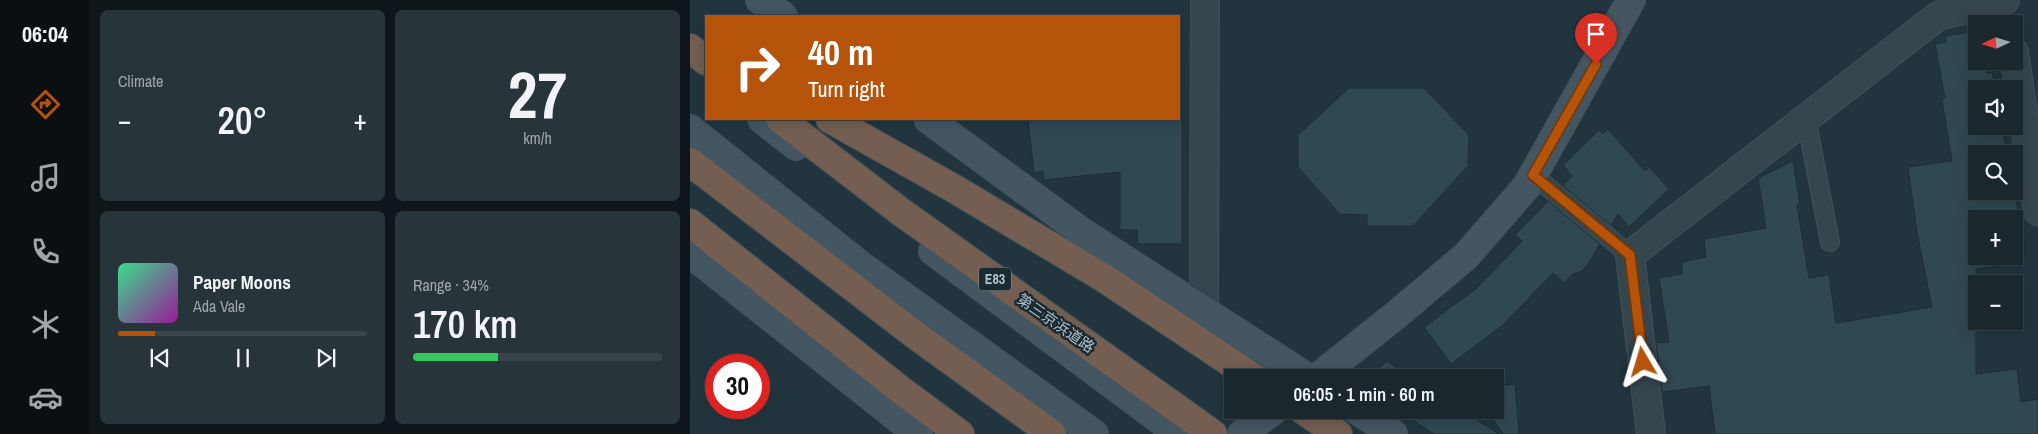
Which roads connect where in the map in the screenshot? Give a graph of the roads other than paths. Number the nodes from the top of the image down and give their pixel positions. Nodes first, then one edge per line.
1 (1205, 0) edge
2 (1631, 0) edge
3 (2006, 0) edge
4 (2008, 15) edge
5 (690, 40) edge
6 (690, 48) edge
7 (705, 48) edge
8 (705, 60) edge
9 (690, 62) edge
10 (2017, 70) edge
11 (705, 74) edge
12 (1806, 118) junction
13 (763, 120) edge
14 (781, 120) edge
15 (832, 120) edge
16 (929, 120) edge
17 (690, 129) edge
18 (690, 162) edge
19 (1533, 175) junction
20 (2038, 211) edge
21 (690, 223) edge
22 (1830, 242) dead end
23 (690, 253) edge
24 (1630, 255) junction
25 (1204, 310) junction
26 (1240, 369) edge
27 (1294, 369) edge
28 (1328, 369) edge
29 (1262, 419) edge
30 (1316, 419) edge
31 (1370, 419) edge
32 (918, 434) edge
33 (960, 434) edge
34 (1052, 434) edge
35 (1094, 434) edge
36 (1179, 434) edge
37 (1213, 434) edge
38 (1242, 434) edge
39 (1338, 434) edge
40 (1393, 434) edge
41 (1651, 434) edge

1 - 25 street
2 - 19 street
3 - 4 street
3 - 12 street
5 - 7 highway
6 - 8 highway
9 - 11 street
10 - 20 street
12 - 22 lane
12 - 24 street
13 - 36 street
14 - 37 highway, 第三京浜道路 / E83
15 - 26 highway
16 - 25 street
17 - 35 street
18 - 34 highway
19 - 24 lane
19 - 28 street
21 - 33 highway
23 - 32 street
24 - 41 street
25 - 27 street
29 - 38 street
30 - 39 highway
31 - 40 street

